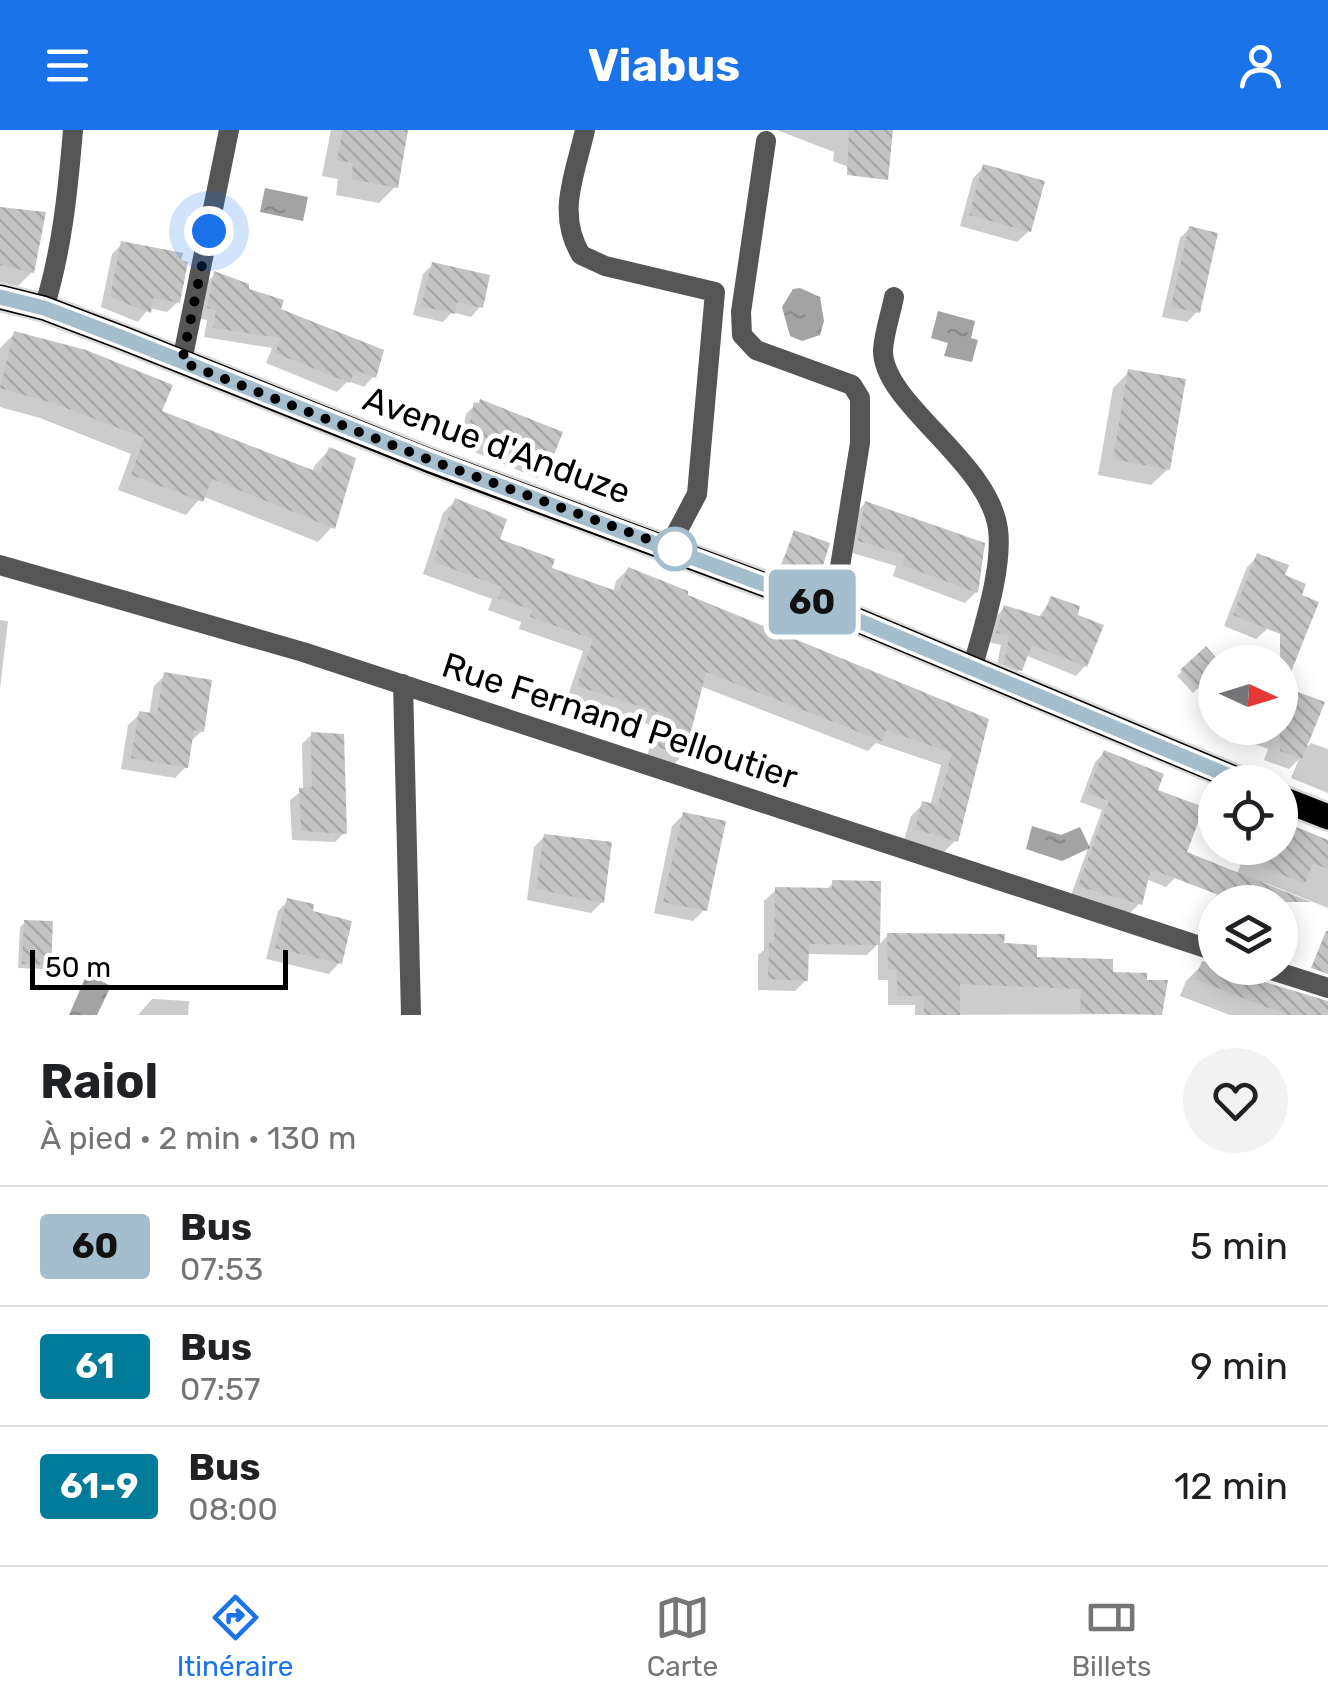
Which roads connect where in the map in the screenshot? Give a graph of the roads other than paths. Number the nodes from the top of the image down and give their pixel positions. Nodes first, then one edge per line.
1 (73, 130) edge
2 (228, 130) edge
3 (585, 130) edge
4 (766, 141) dead end
5 (0, 297) edge
6 (894, 297) dead end
7 (44, 308) junction
8 (182, 362) junction
9 (670, 547) junction
10 (0, 565) edge
11 (833, 610) junction
12 (973, 666) junction
13 (403, 684) junction
14 (1204, 765) edge
15 (1298, 805) edge
16 (1328, 817) edge
17 (1198, 945) edge
18 (1298, 978) edge
19 (1328, 988) edge
20 (411, 1015) edge

1 - 7 street
2 - 8 street
3 - 9 street
4 - 11 street
5 - 7 main road, Avenue d'Anduze
6 - 12 street
7 - 8 main road, Avenue d'Anduze
8 - 9 main road, Avenue d'Anduze
9 - 11 main road, Avenue d'Anduze
10 - 13 street, Rue Fernand Pelloutier
11 - 12 main road, Avenue d'Anduze
12 - 14 main road, Avenue d'Anduze
13 - 17 street, Rue Fernand Pelloutier
13 - 20 street
15 - 16 main road
18 - 19 street

